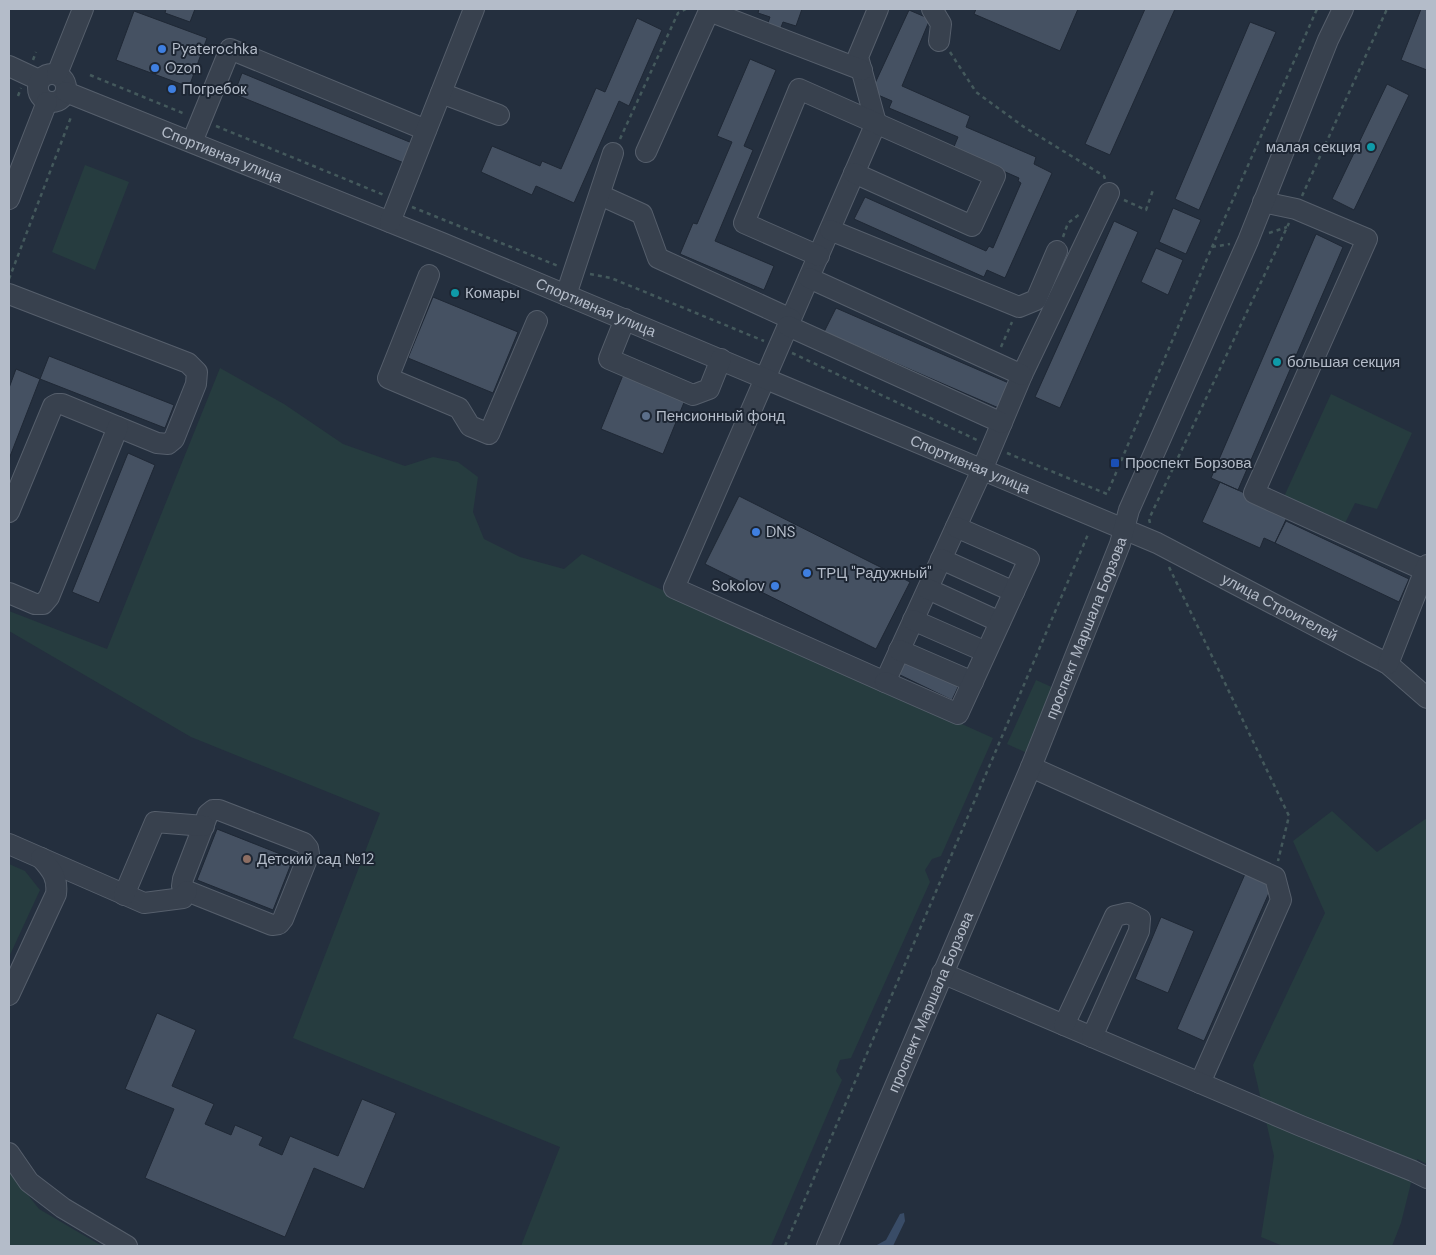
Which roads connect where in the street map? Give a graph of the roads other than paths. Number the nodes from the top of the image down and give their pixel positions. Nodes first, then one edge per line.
1 (83, 9) edge
2 (474, 9) edge
3 (878, 9) edge
4 (932, 9) edge
5 (1343, 9) edge
6 (939, 41) road end
7 (9, 66) edge
8 (862, 70) junction
9 (48, 77) junction
10 (66, 92) junction
11 (441, 93) junction
12 (47, 102) junction
13 (498, 115) dead end
14 (876, 123) junction
15 (426, 130) junction
16 (192, 142) junction
17 (646, 152) dead end
18 (613, 154) road end
19 (854, 173) junction
20 (1109, 193) road end
21 (600, 195) junction
22 (9, 199) edge
23 (1263, 202) junction
24 (390, 222) junction
25 (830, 230) junction
26 (1057, 251) dead end
27 (818, 256) junction
28 (428, 275) dead end
29 (809, 278) junction
30 (9, 294) edge
31 (566, 295) junction
32 (625, 319) junction
33 (537, 321) dead end
34 (789, 322) junction
35 (721, 359) junction
36 (1022, 375) junction
37 (765, 377) junction
38 (1002, 422) junction
39 (118, 427) junction
40 (982, 470) junction
41 (9, 512) edge
42 (956, 527) junction
43 (1124, 530) junction
44 (941, 559) junction
45 (1426, 568) edge
46 (928, 589) junction
47 (1014, 592) junction
48 (9, 593) edge
49 (913, 620) junction
50 (1000, 622) junction
51 (899, 650) junction
52 (986, 652) junction
53 (1388, 664) junction
54 (885, 682) junction
55 (973, 682) junction
56 (1427, 698) edge
57 (1031, 767) junction
58 (204, 826) junction
59 (9, 844) edge
60 (40, 857) junction
61 (188, 892) junction
62 (124, 895) junction
63 (942, 973) junction
64 (9, 994) edge
65 (1064, 1025) junction
66 (1092, 1037) junction
67 (1200, 1083) junction
68 (9, 1153) edge
69 (1427, 1178) edge
70 (127, 1246) edge
71 (827, 1246) edge

1 - 9 street
2 - 11 street
3 - 8 street
4 - 6 street
5 - 23 street, проспект Маршала Борзова
7 - 9 street
8 - 14 street
8 - 17 street
9 - 10 street
9 - 12 street
10 - 12 street
10 - 16 street, Спортивная улица
11 - 13 street
11 - 15 street
12 - 22 street
14 - 19 street
14 - 19 street
14 - 27 street
15 - 16 street
15 - 24 street
16 - 24 street, Спортивная улица
18 - 21 street
19 - 25 street
20 - 36 street
21 - 31 street
21 - 34 street
23 - 43 street, проспект Маршала Борзова
23 - 45 street
24 - 31 street, Спортивная улица
25 - 26 street
25 - 27 street
27 - 29 street
28 - 33 street
29 - 34 street
29 - 36 street
30 - 39 street
31 - 32 street, Спортивная улица
32 - 35 street, Спортивная улица
32 - 35 street
34 - 37 street
34 - 38 street
35 - 37 street, Спортивная улица
36 - 38 street
37 - 40 street, Спортивная улица
37 - 54 street
38 - 40 street
39 - 41 street
39 - 48 street
40 - 42 street
40 - 43 street, Спортивная улица
42 - 44 street
42 - 47 street
43 - 53 street, улица Строителей
43 - 57 street, проспект Маршала Борзова
44 - 46 street
44 - 47 street
45 - 53 street
46 - 49 street
46 - 50 street
47 - 50 street
49 - 51 street
49 - 52 street
50 - 52 street
51 - 54 street
51 - 55 street
52 - 55 street
53 - 56 street, улица Строителей
54 - 55 street
57 - 63 street, проспект Маршала Борзова
57 - 67 street
58 - 61 street
58 - 61 street
58 - 62 street
59 - 60 street
60 - 62 street
60 - 64 street
61 - 62 street
63 - 65 street
63 - 71 street, проспект Маршала Борзова
65 - 66 street
65 - 66 street
66 - 67 street
67 - 69 street
68 - 70 street

